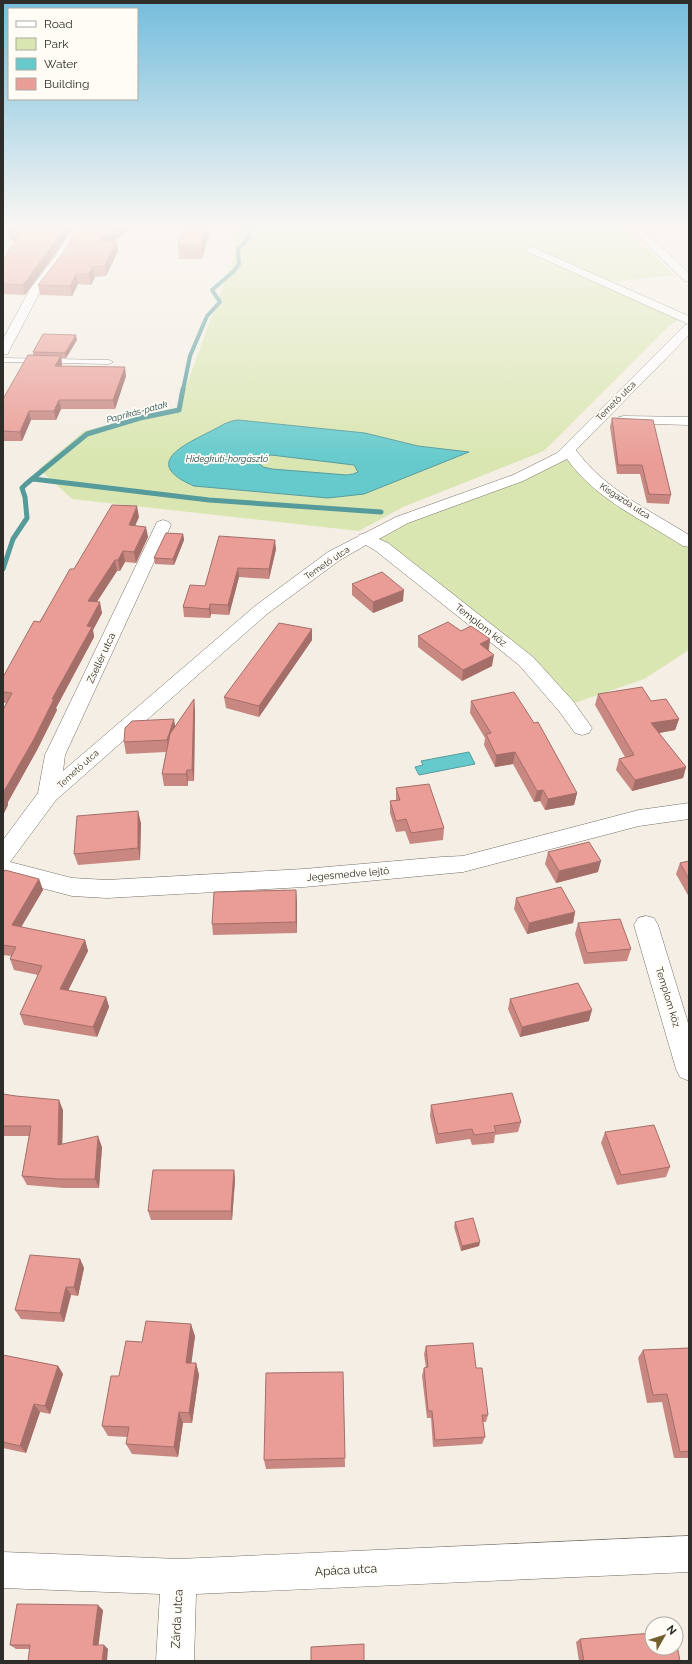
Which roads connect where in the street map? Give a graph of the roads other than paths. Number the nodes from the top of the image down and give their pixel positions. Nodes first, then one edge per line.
1 (27, 306) edge
2 (655, 306) edge
3 (689, 321) edge
4 (689, 328) edge
5 (3, 351) edge
6 (3, 360) edge
7 (109, 362) dead end
8 (597, 420) junction
9 (689, 421) edge
10 (569, 451) junction
11 (163, 525) dead end
12 (365, 538) junction
13 (689, 542) edge
14 (582, 728) dead end
15 (48, 795) junction
16 (689, 811) edge
17 (3, 856) edge
18 (3, 869) edge
19 (646, 925) dead end
20 (689, 1069) edge
21 (689, 1554) edge
22 (3, 1570) edge
23 (179, 1577) junction
24 (175, 1661) edge

1 - 5 street
2 - 3 street
4 - 8 street, Temető utca
6 - 7 lane
8 - 9 street
8 - 10 street, Temető utca
10 - 12 street, Temető utca
10 - 13 street, Kisgazda utca
11 - 15 street, Zsellér utca
12 - 14 street, Templom köz
12 - 15 street, Temető utca
15 - 17 street, Temető utca
16 - 18 street, Jegesmedve lejtő
19 - 20 street, Templom köz
21 - 23 street, Apáca utca
22 - 23 street, Apáca utca
23 - 24 street, Zárda utca

